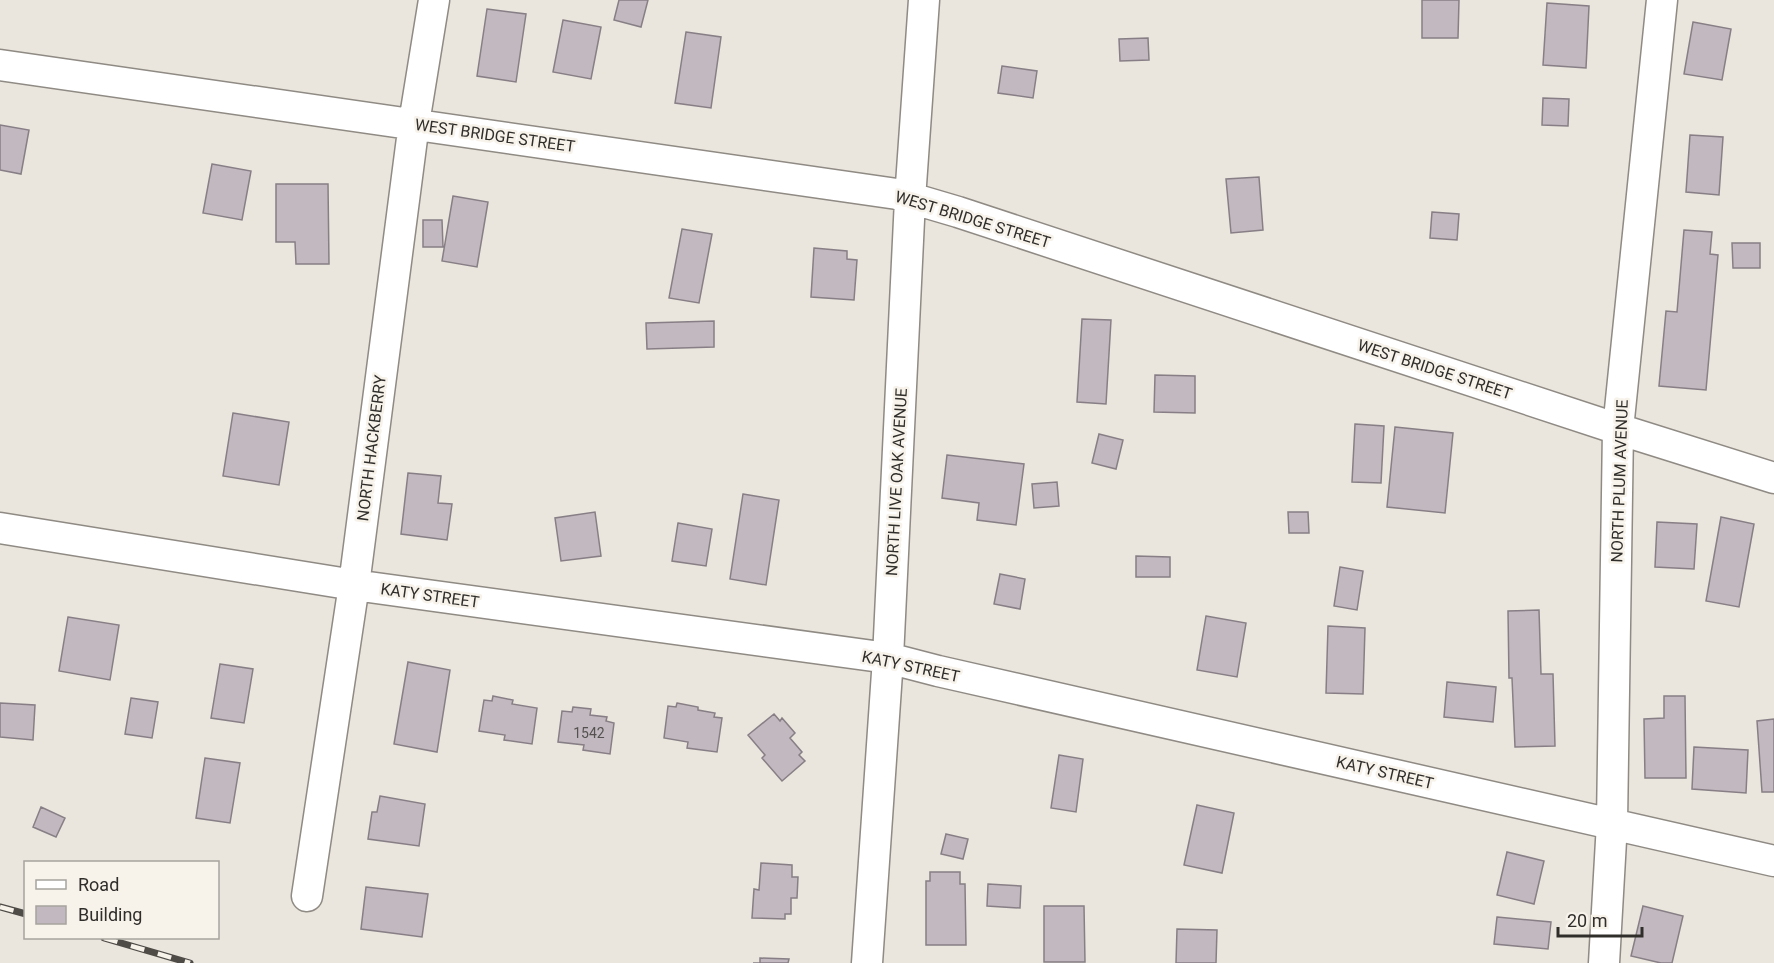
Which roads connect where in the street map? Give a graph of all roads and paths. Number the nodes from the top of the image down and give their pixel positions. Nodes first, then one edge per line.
1 (434, 0) edge
2 (924, 0) edge
3 (1662, 0) edge
4 (0, 65) edge
5 (414, 123) junction
6 (910, 199) junction
7 (1618, 429) junction
8 (1774, 478) edge
9 (0, 528) edge
10 (354, 585) junction
11 (888, 658) junction
12 (1612, 824) junction
13 (1774, 861) edge
14 (307, 896) dead end
15 (867, 963) edge
16 (1604, 963) edge

1 - 5 street, NORTH HACKBERRY
2 - 6 street, NORTH LIVE OAK AVENUE
3 - 7 street, NORTH PLUM AVENUE
4 - 5 street, WEST BRIDGE STREET
5 - 6 street, WEST BRIDGE STREET
5 - 10 street, NORTH HACKBERRY
6 - 7 street, WEST BRIDGE STREET
6 - 11 street, NORTH LIVE OAK AVENUE
7 - 8 street, WEST BRIDGE STREET
7 - 12 street, NORTH PLUM AVENUE
9 - 10 street, KATY STREET
10 - 11 street, KATY STREET
10 - 14 street, NORTH HACKBERRY
11 - 12 street, KATY STREET
11 - 15 street, NORTH LIVE OAK AVENUE
12 - 13 street, KATY STREET
12 - 16 street, NORTH PLUM AVENUE

